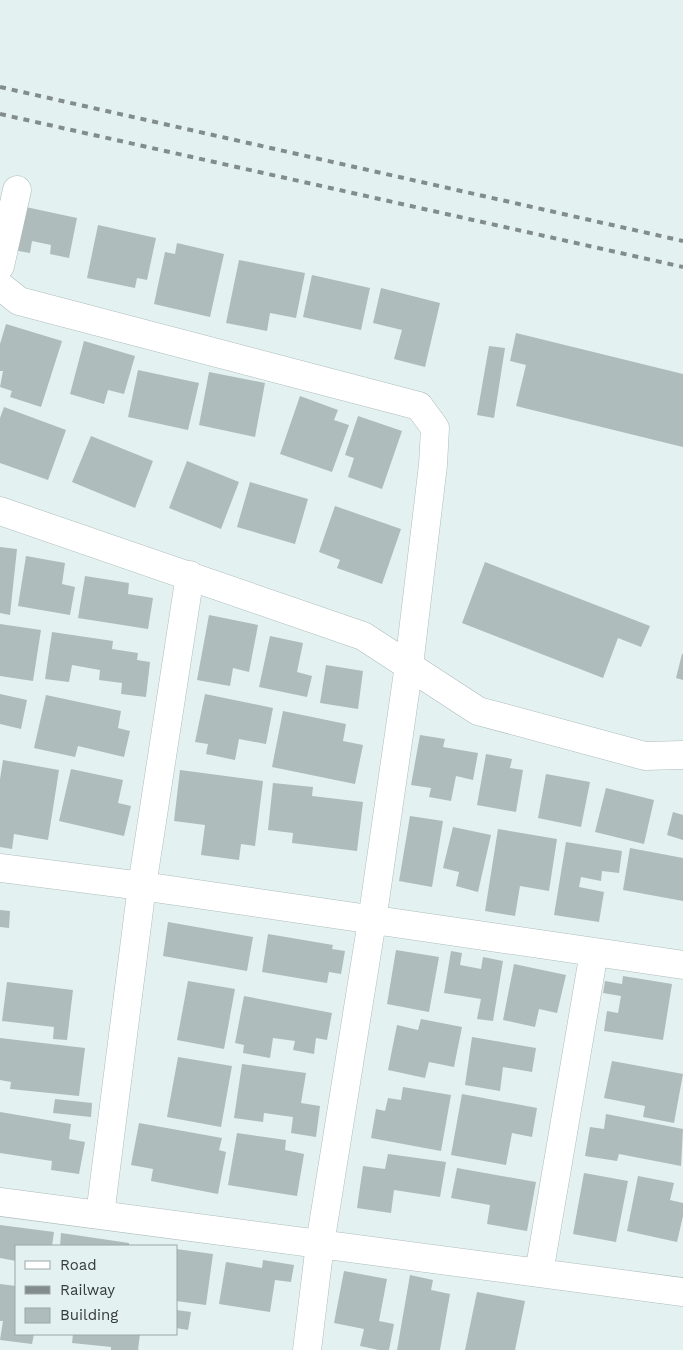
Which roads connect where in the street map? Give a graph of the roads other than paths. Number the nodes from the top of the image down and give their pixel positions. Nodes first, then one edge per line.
1 (17, 190) dead end
2 (0, 266) edge
3 (0, 286) edge
4 (0, 511) edge
5 (190, 575) junction
6 (409, 665) junction
7 (683, 755) edge
8 (0, 868) edge
9 (142, 886) junction
10 (372, 921) junction
11 (594, 952) junction
12 (683, 965) edge
13 (0, 1202) edge
14 (100, 1215) junction
15 (320, 1244) junction
16 (539, 1273) junction
17 (683, 1292) edge
18 (307, 1350) edge

1 - 2 street
3 - 6 street
4 - 5 street
5 - 6 street
5 - 9 street
6 - 7 street
6 - 10 street
8 - 9 street
9 - 10 street
9 - 14 street
10 - 11 street
10 - 15 street
11 - 12 street
11 - 16 street
13 - 14 street
14 - 15 street
15 - 16 street
15 - 18 street
16 - 17 street

